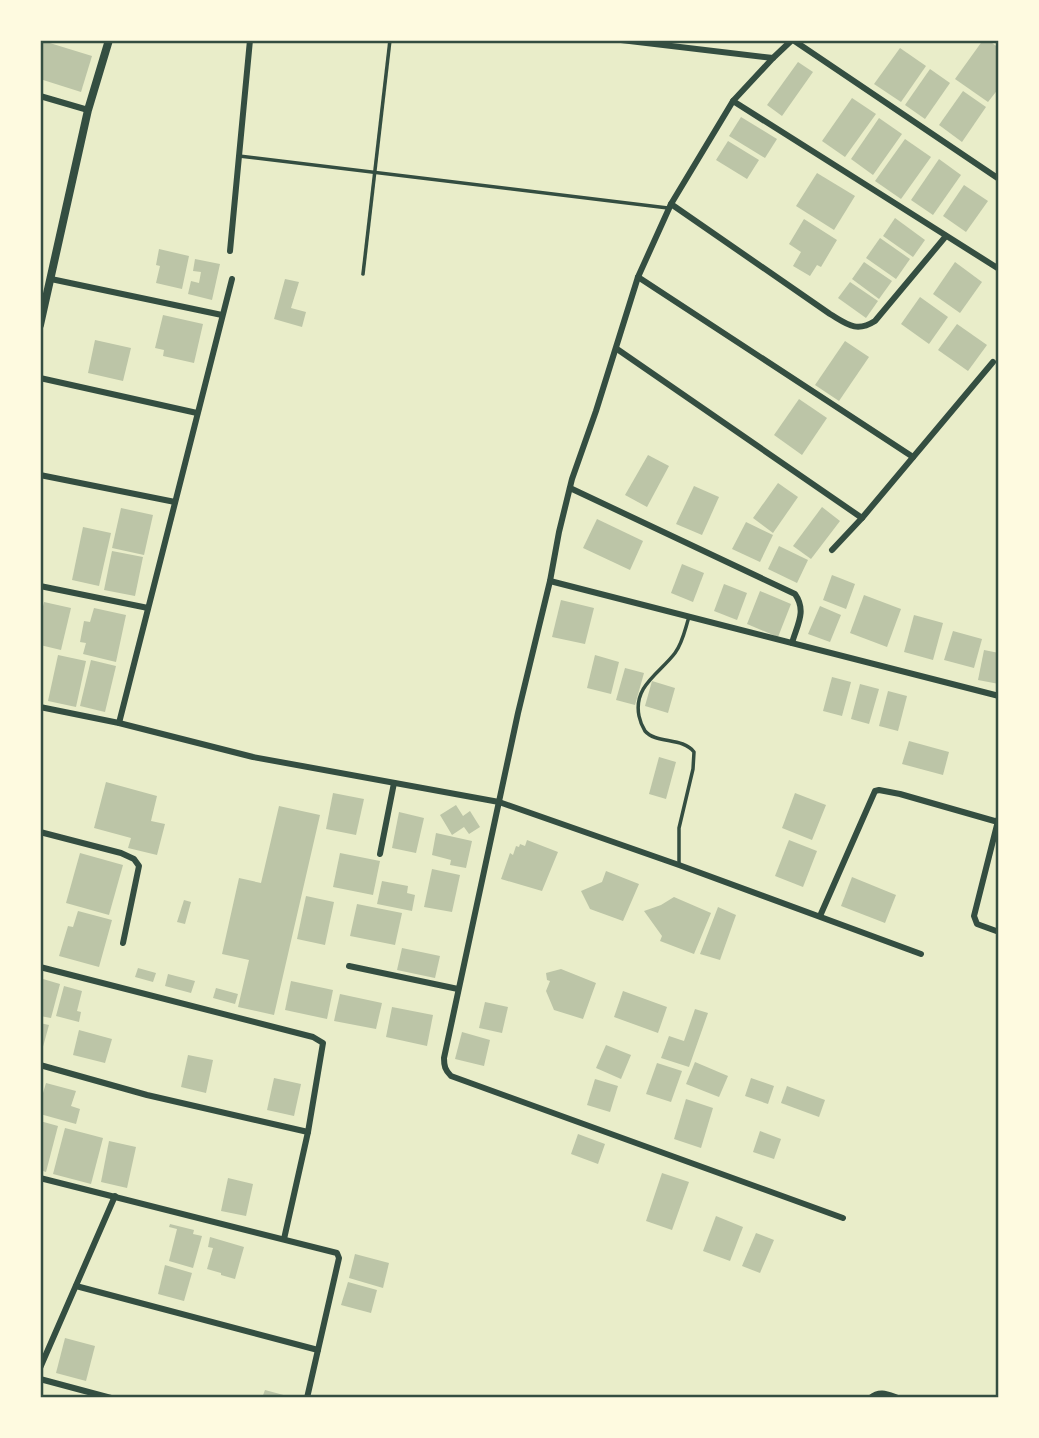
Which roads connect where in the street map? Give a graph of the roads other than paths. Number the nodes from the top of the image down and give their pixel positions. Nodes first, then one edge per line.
1 (108, 40) edge
2 (250, 40) edge
3 (390, 40) edge
4 (621, 40) edge
5 (793, 40) edge
6 (672, 43) edge
7 (773, 58) junction
8 (40, 96) edge
9 (733, 101) junction
10 (88, 110) junction
11 (239, 156) junction
12 (375, 173) junction
13 (999, 179) edge
14 (670, 206) junction
15 (946, 236) junction
16 (230, 251) dead end
17 (999, 269) edge
18 (363, 274) dead end
19 (638, 276) junction
20 (51, 279) junction
21 (232, 279) dead end
22 (222, 315) junction
23 (40, 325) edge
24 (617, 349) junction
25 (993, 362) dead end
26 (40, 378) edge
27 (197, 413) junction
28 (913, 457) junction
29 (40, 475) edge
30 (570, 488) junction
31 (175, 502) junction
32 (862, 518) junction
33 (832, 550) dead end
34 (551, 581) junction
35 (40, 586) edge
36 (148, 608) junction
37 (689, 617) junction
38 (792, 643) junction
39 (999, 696) edge
40 (40, 707) edge
41 (119, 723) junction
42 (394, 783) junction
43 (499, 802) junction
44 (998, 819) edge
45 (40, 832) edge
46 (380, 854) dead end
47 (679, 865) junction
48 (820, 916) junction
49 (999, 932) edge
50 (123, 943) dead end
51 (921, 954) dead end
52 (349, 966) dead end
53 (40, 967) edge
54 (458, 989) junction
55 (40, 1065) edge
56 (308, 1132) junction
57 (40, 1178) edge
58 (115, 1196) junction
59 (843, 1218) dead end
60 (284, 1238) junction
61 (76, 1286) junction
62 (318, 1350) junction
63 (40, 1368) edge
64 (40, 1379) edge
65 (111, 1398) edge
66 (307, 1398) edge
67 (870, 1398) edge
68 (898, 1398) edge

1 - 10 street
2 - 11 street
3 - 12 lane
4 - 6 street
5 - 7 street
5 - 13 street
6 - 7 street
7 - 9 street
8 - 10 street
9 - 14 street
9 - 15 street
10 - 20 street
11 - 12 lane
11 - 16 street
12 - 14 lane
12 - 18 lane
14 - 15 street
14 - 19 street
15 - 17 street
19 - 24 street
19 - 28 street
20 - 22 street
20 - 23 street
21 - 22 street
22 - 27 street
24 - 30 street
24 - 32 street
25 - 28 street
26 - 27 street
27 - 31 street
28 - 32 street
29 - 31 street
30 - 34 street
30 - 38 street
31 - 36 street
32 - 33 street
34 - 37 street
34 - 43 street
35 - 36 street
36 - 41 street
37 - 38 street
37 - 47 lane
38 - 39 street
40 - 41 street
41 - 42 street
42 - 43 street
42 - 46 street
43 - 47 street
43 - 54 street
44 - 48 street
44 - 49 street
45 - 50 street
47 - 48 street
48 - 51 street
52 - 54 street
53 - 56 street
54 - 59 street
55 - 56 street
56 - 60 street
57 - 58 street
58 - 60 street
58 - 61 street
60 - 62 street
61 - 62 street
61 - 63 street
62 - 66 street
64 - 65 street
67 - 68 street

